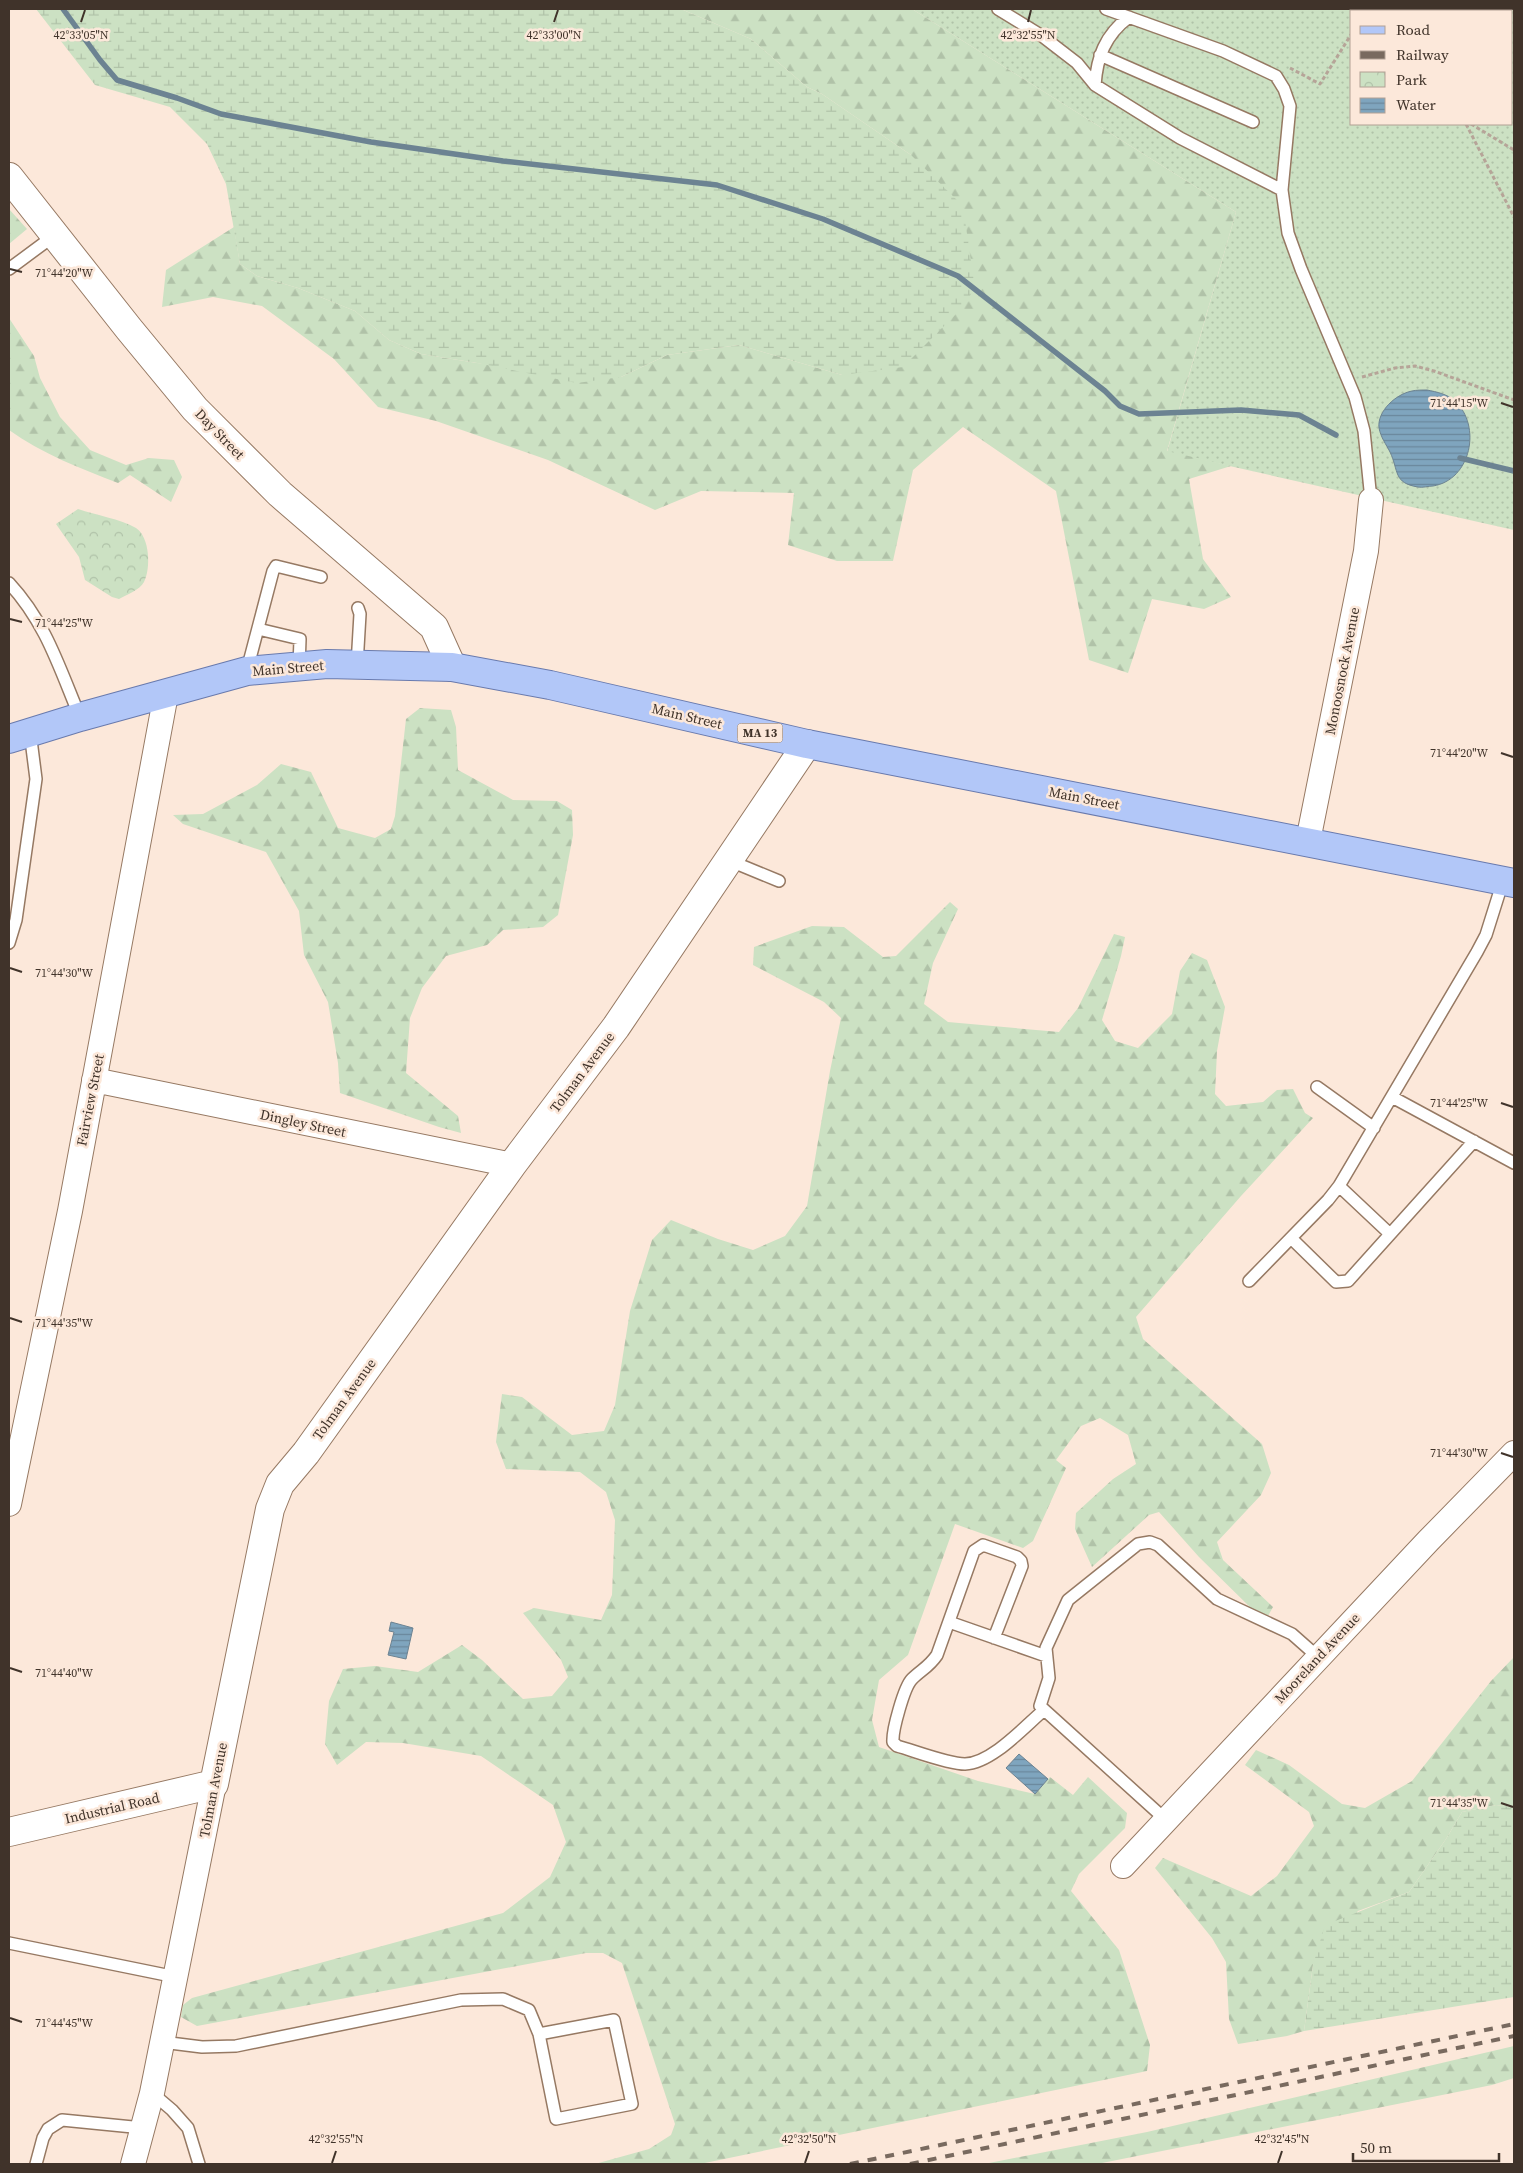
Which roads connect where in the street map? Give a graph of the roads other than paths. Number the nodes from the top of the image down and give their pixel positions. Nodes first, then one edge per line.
1 (998, 9) edge
2 (1106, 9) edge
3 (1129, 17) junction
4 (1100, 55) junction
5 (1095, 86) junction
6 (1253, 122) dead end
7 (9, 177) edge
8 (1282, 190) junction
9 (55, 235) junction
10 (9, 269) edge
11 (1371, 500) joint
12 (321, 577) dead end
13 (10, 586) edge
14 (358, 608) dead end
15 (258, 629) junction
16 (357, 665) junction
17 (299, 666) junction
18 (452, 667) junction
19 (247, 671) junction
20 (166, 694) junction
21 (80, 717) junction
22 (20, 736) edge
23 (807, 744) junction
24 (1308, 841) junction
25 (728, 860) junction
26 (779, 881) dead end
27 (1509, 882) edge
28 (9, 943) edge
29 (94, 1080) junction
30 (1317, 1087) dead end
31 (1392, 1098) junction
32 (1374, 1128) junction
33 (1474, 1141) junction
34 (1514, 1163) edge
35 (512, 1166) junction
36 (1339, 1186) junction
37 (1390, 1234) junction
38 (1291, 1238) junction
39 (1248, 1281) dead end
40 (1514, 1453) edge
41 (9, 1504) edge
42 (949, 1622) junction
43 (994, 1638) junction
44 (1046, 1656) junction
45 (1318, 1658) junction
46 (1044, 1710) junction
47 (214, 1784) junction
48 (1166, 1820) junction
49 (9, 1832) edge
50 (1123, 1866) dead end
51 (9, 1943) edge
52 (176, 1977) junction
53 (539, 2034) junction
54 (162, 2042) junction
55 (152, 2093) junction
56 (142, 2128) junction
57 (36, 2164) edge
58 (133, 2164) edge
59 (199, 2164) edge

1 - 5 lane
2 - 3 lane
3 - 4 lane
3 - 8 lane
4 - 5 lane
4 - 6 lane
5 - 8 lane
7 - 9 street, Day Street
8 - 11 lane
9 - 10 lane
9 - 18 street, Day Street
11 - 24 street, Monoosnock Avenue
12 - 15 lane
13 - 21 lane
14 - 16 lane
15 - 17 lane
15 - 19 lane
16 - 17 main road, Main Street / MA 13
16 - 18 main road, Main Street / MA 13
17 - 19 main road, Main Street / MA 13
18 - 23 main road, Main Street / MA 13
19 - 20 main road, Main Street / MA 13
20 - 21 main road, Main Street / MA 13
20 - 29 street, Fairview Street
21 - 22 main road, Main Street / MA 13
22 - 28 lane
23 - 24 main road, Main Street / MA 13
23 - 25 street, Tolman Avenue
24 - 27 main road, Main Street / MA 13
25 - 26 lane
25 - 35 street, Tolman Avenue
27 - 31 lane
29 - 35 street, Dingley Street
29 - 41 street, Fairview Street
30 - 32 lane
31 - 32 lane
31 - 33 lane
32 - 36 lane
33 - 34 lane
33 - 37 lane
35 - 47 street, Tolman Avenue
36 - 37 lane
36 - 38 lane
37 - 38 lane
38 - 39 lane
40 - 45 street, Mooreland Avenue
42 - 43 lane
42 - 43 lane
42 - 46 lane
43 - 44 lane
44 - 45 lane
44 - 46 lane
45 - 48 street, Mooreland Avenue
46 - 48 lane
47 - 49 street, Industrial Road
47 - 52 street, Tolman Avenue
48 - 50 street, Mooreland Avenue
51 - 52 lane
52 - 54 street, Tolman Avenue
53 - 53 lane
53 - 54 lane
54 - 55 street, Tolman Avenue
55 - 56 street, Tolman Avenue
55 - 59 lane
56 - 57 lane
56 - 58 street, Tolman Avenue

